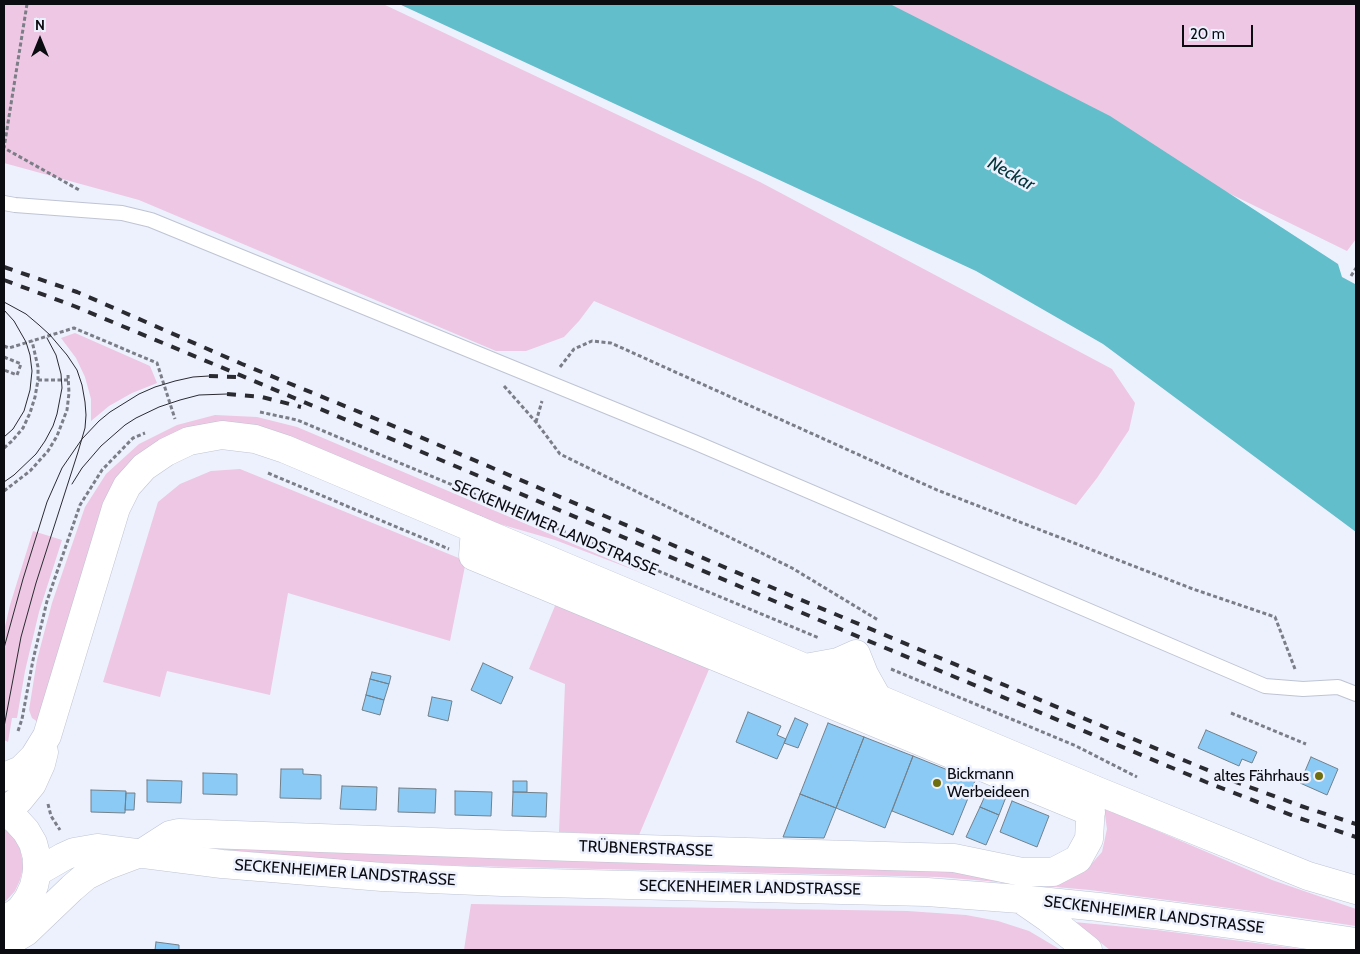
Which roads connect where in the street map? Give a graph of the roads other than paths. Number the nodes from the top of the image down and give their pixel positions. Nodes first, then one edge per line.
1 (4, 203) edge
2 (474, 542) junction
3 (805, 668) junction
4 (1356, 694) edge
5 (878, 698) junction
6 (47, 736) junction
7 (4, 777) edge
8 (1092, 800) junction
9 (4, 811) edge
10 (142, 853) junction
11 (37, 872) junction
12 (1356, 890) edge
13 (1020, 899) junction
14 (4, 921) edge
15 (1356, 942) edge
16 (4, 943) edge
17 (1088, 950) edge

1 - 4 lane
2 - 3 main road, SECKENHEIMER LANDSTRASSE
2 - 6 main road, SECKENHEIMER LANDSTRASSE
2 - 8 main road, SECKENHEIMER LANDSTRASSE
3 - 5 main road, SECKENHEIMER LANDSTRASSE
3 - 5 main road
5 - 8 main road, SECKENHEIMER LANDSTRASSE
6 - 7 main road, SECKENHEIMER LANDSTRASSE
6 - 9 main road
8 - 10 main road, TRÜBNERSTRASSE
8 - 12 main road, SECKENHEIMER LANDSTRASSE
9 - 11 main road
10 - 11 main road, SECKENHEIMER LANDSTRASSE
10 - 13 main road, SECKENHEIMER LANDSTRASSE
10 - 16 main road, SECKENHEIMER LANDSTRASSE
11 - 14 main road
13 - 15 main road, SECKENHEIMER LANDSTRASSE
13 - 17 main road

